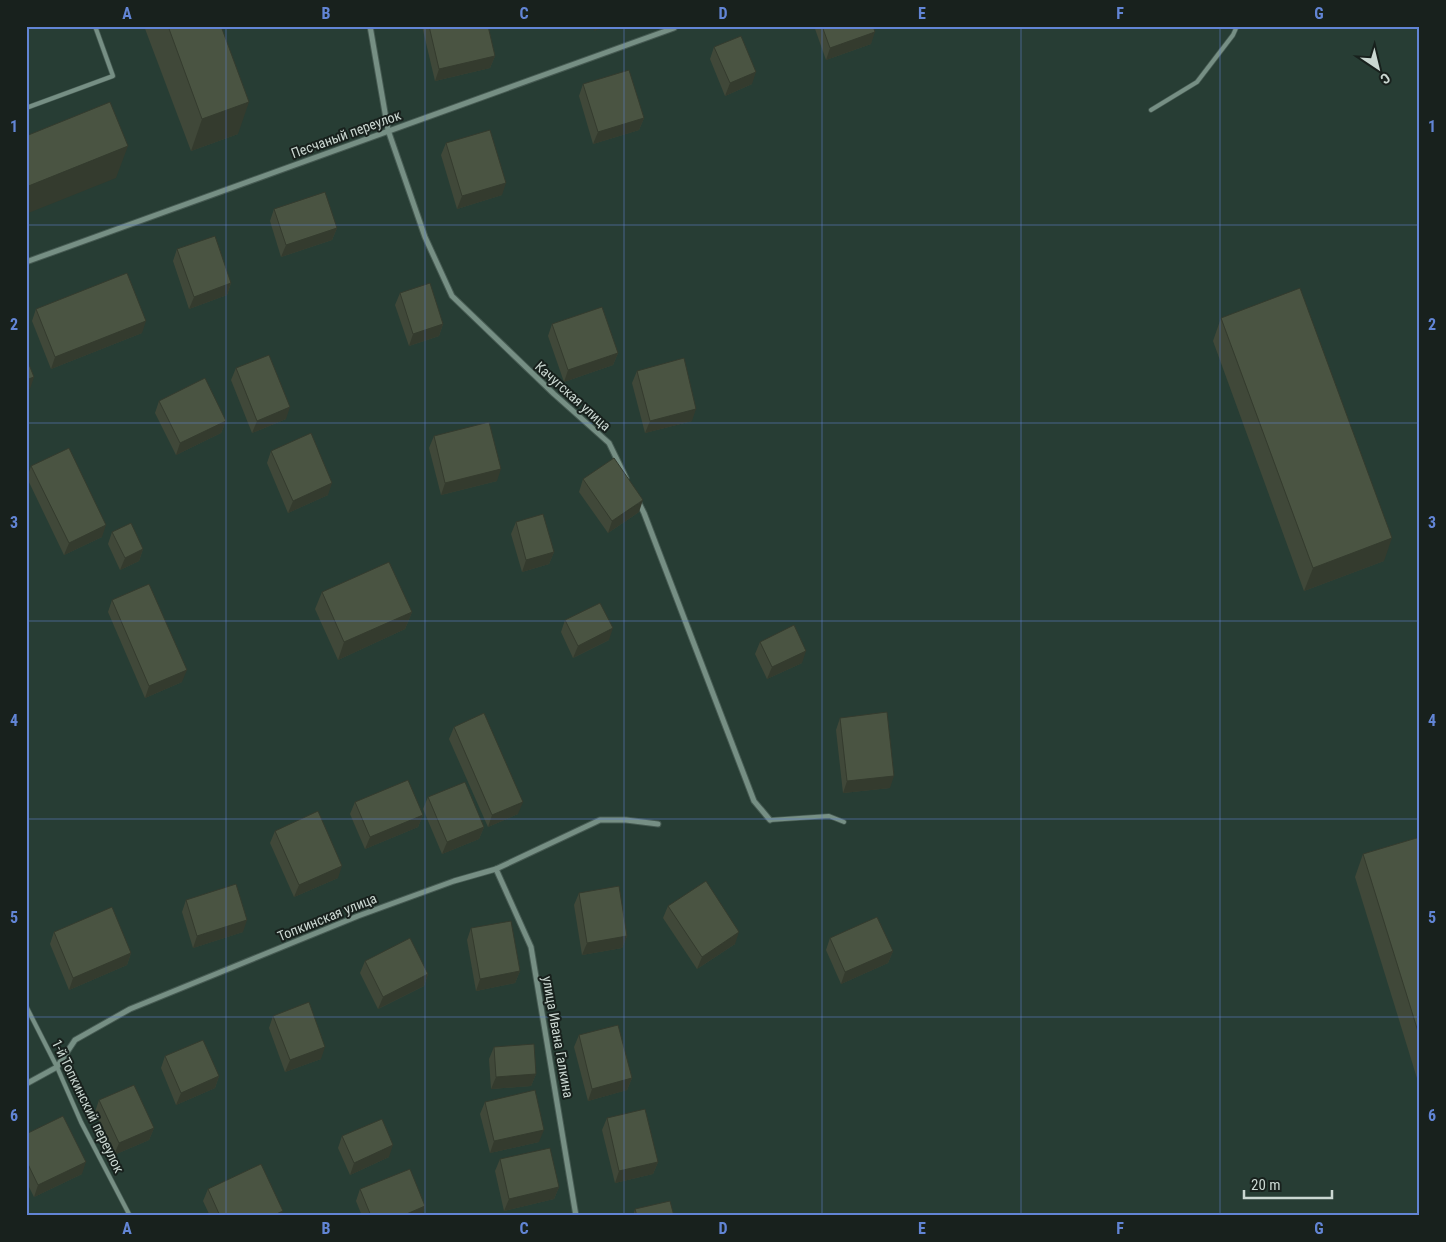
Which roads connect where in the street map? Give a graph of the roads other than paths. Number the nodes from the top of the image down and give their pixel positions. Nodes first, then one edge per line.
1 (95, 26) edge
2 (370, 26) edge
3 (1237, 26) edge
4 (674, 27) edge
5 (26, 108) edge
6 (1151, 110) dead end
7 (388, 130) junction
8 (26, 262) edge
9 (631, 486) edge
10 (635, 495) edge
11 (770, 820) joint
12 (844, 822) dead end
13 (658, 824) dead end
14 (496, 869) junction
15 (26, 1006) edge
16 (57, 1067) junction
17 (26, 1084) edge
18 (130, 1216) edge
19 (576, 1216) edge

1 - 5 lane
2 - 7 street, Качугская улица
3 - 6 lane
4 - 7 street, Песчаный переулок
7 - 8 street, Песчаный переулок
7 - 9 street, Качугская улица
10 - 11 street
11 - 12 lane
13 - 14 street, Топкинская улица
14 - 16 street, Топкинская улица
14 - 19 street, улица Ивана Галкина
15 - 16 lane, 1-й Топкинский переулок
16 - 17 street, Топкинская улица
16 - 18 lane, 1-й Топкинский переулок

